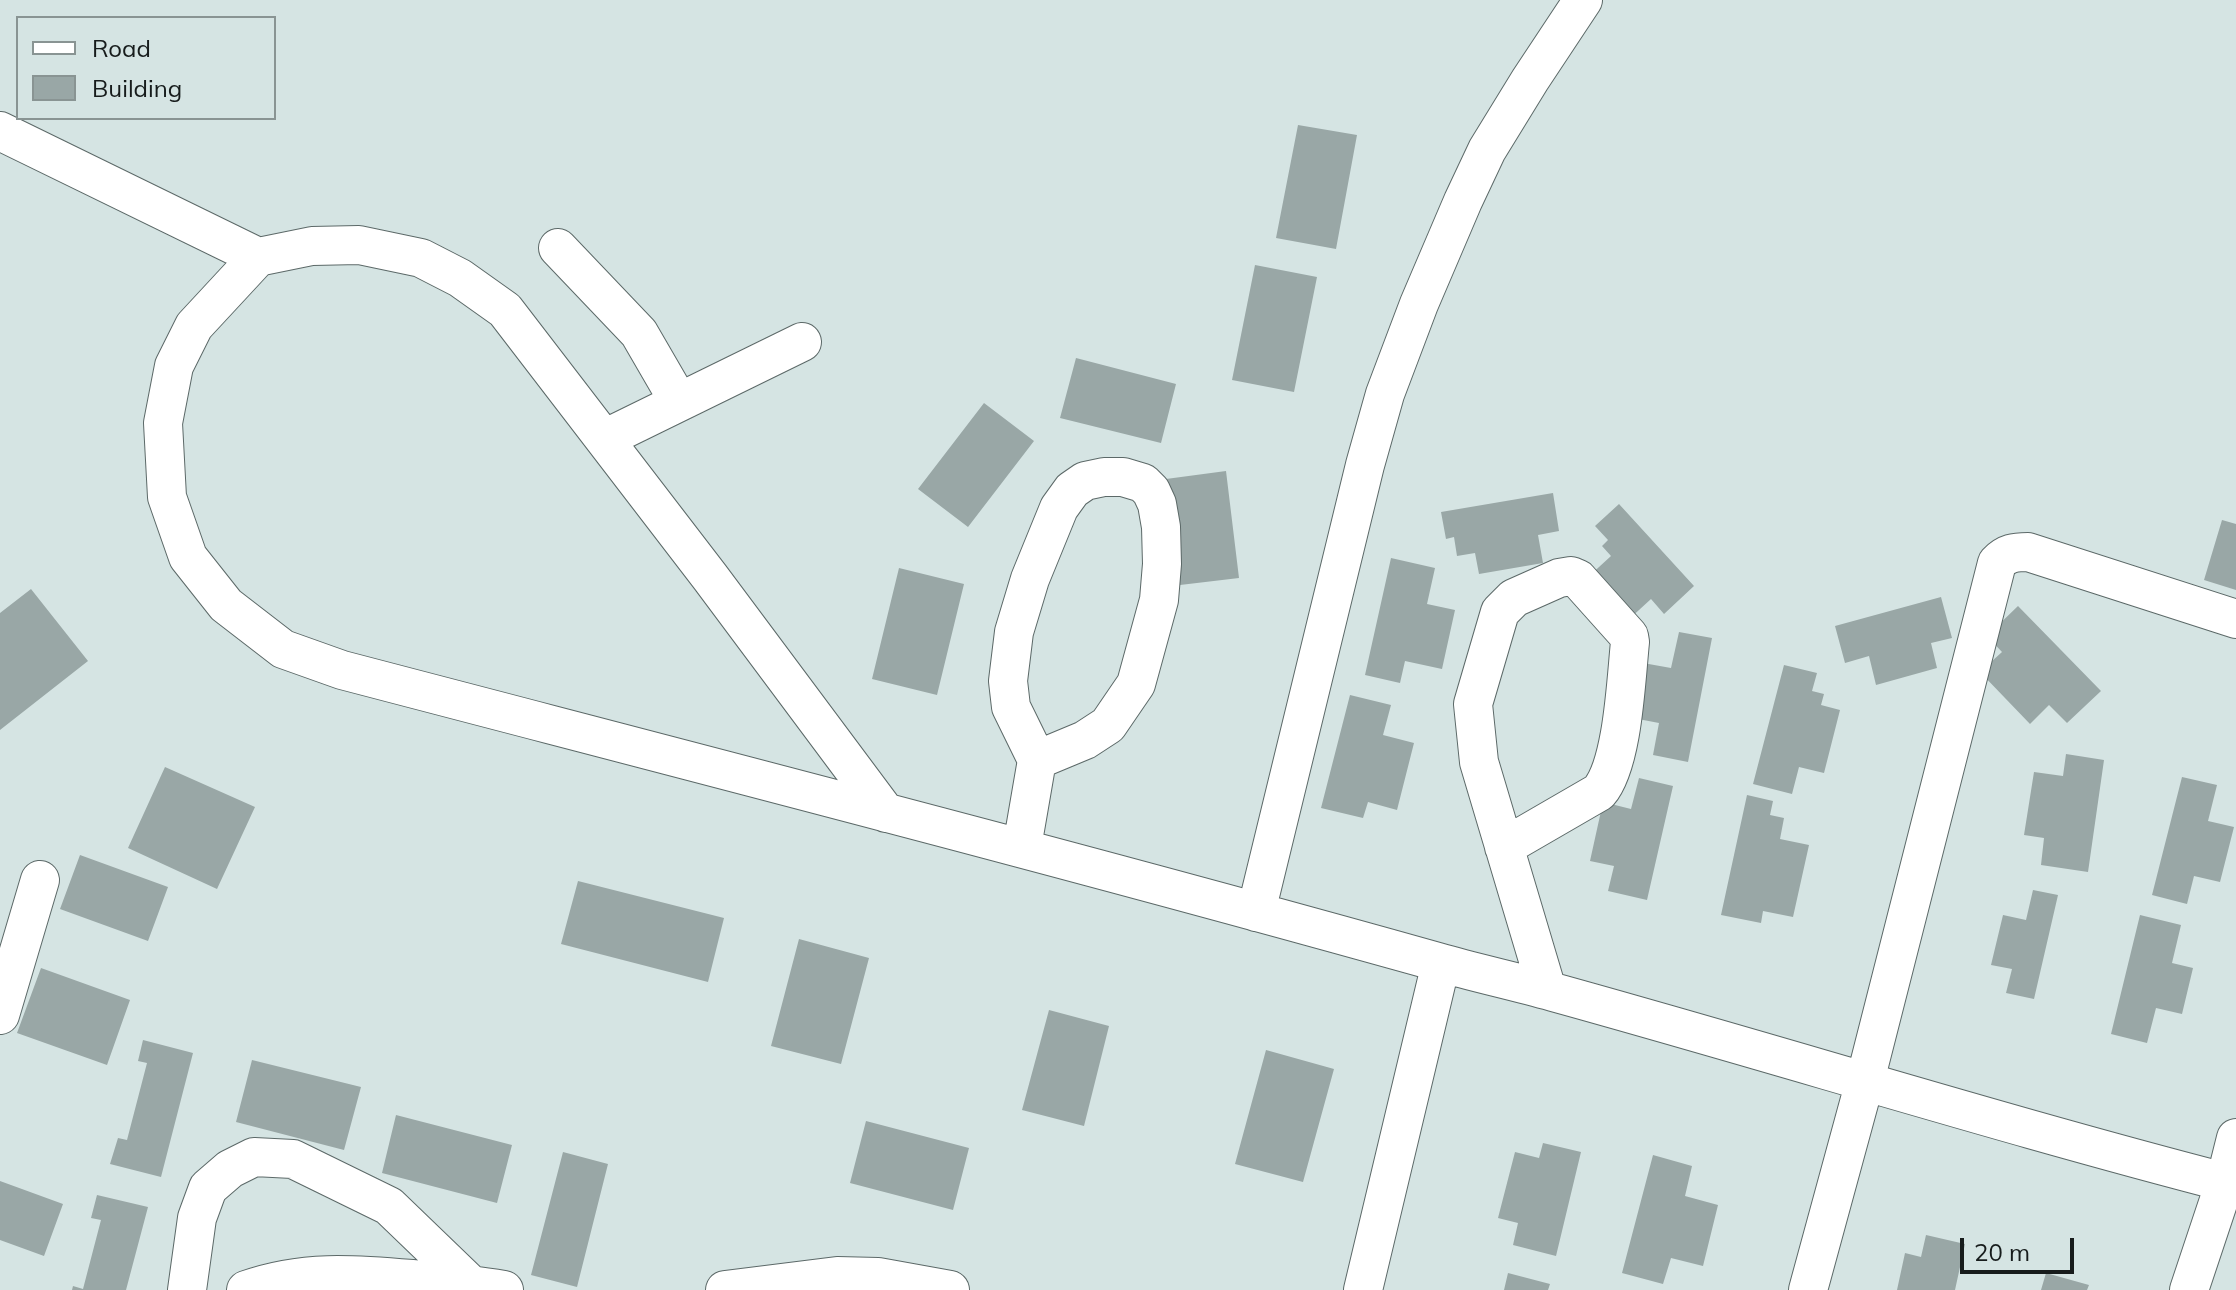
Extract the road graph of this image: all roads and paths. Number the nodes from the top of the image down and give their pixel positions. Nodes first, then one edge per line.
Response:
1 (1583, 0) edge
2 (0, 131) edge
3 (558, 248) dead end
4 (258, 257) junction
5 (802, 342) dead end
6 (679, 402) junction
7 (604, 439) junction
8 (2236, 619) edge
9 (1037, 760) junction
10 (886, 813) junction
11 (1022, 847) junction
12 (1504, 847) junction
13 (40, 880) dead end
14 (1256, 912) junction
15 (1441, 963) junction
16 (1547, 990) junction
17 (0, 1015) edge
18 (1865, 1081) junction
19 (2236, 1138) edge
20 (2230, 1183) edge
21 (488, 1287) edge
22 (187, 1290) edge
23 (246, 1290) edge
24 (725, 1290) edge
25 (950, 1290) edge
26 (1363, 1290) edge
27 (1808, 1290) edge
28 (2189, 1290) edge

1 - 14 street
2 - 4 street
3 - 6 street
4 - 7 street
4 - 10 street
5 - 6 street
6 - 7 street
7 - 10 street
8 - 18 street
9 - 9 street
9 - 11 street
10 - 11 street
11 - 14 street
12 - 12 street
12 - 16 street
13 - 17 street
14 - 15 street
15 - 16 street
15 - 26 street
16 - 18 street
18 - 20 street
18 - 27 street
19 - 20 street
20 - 28 street
21 - 22 street
21 - 23 street
24 - 25 street

